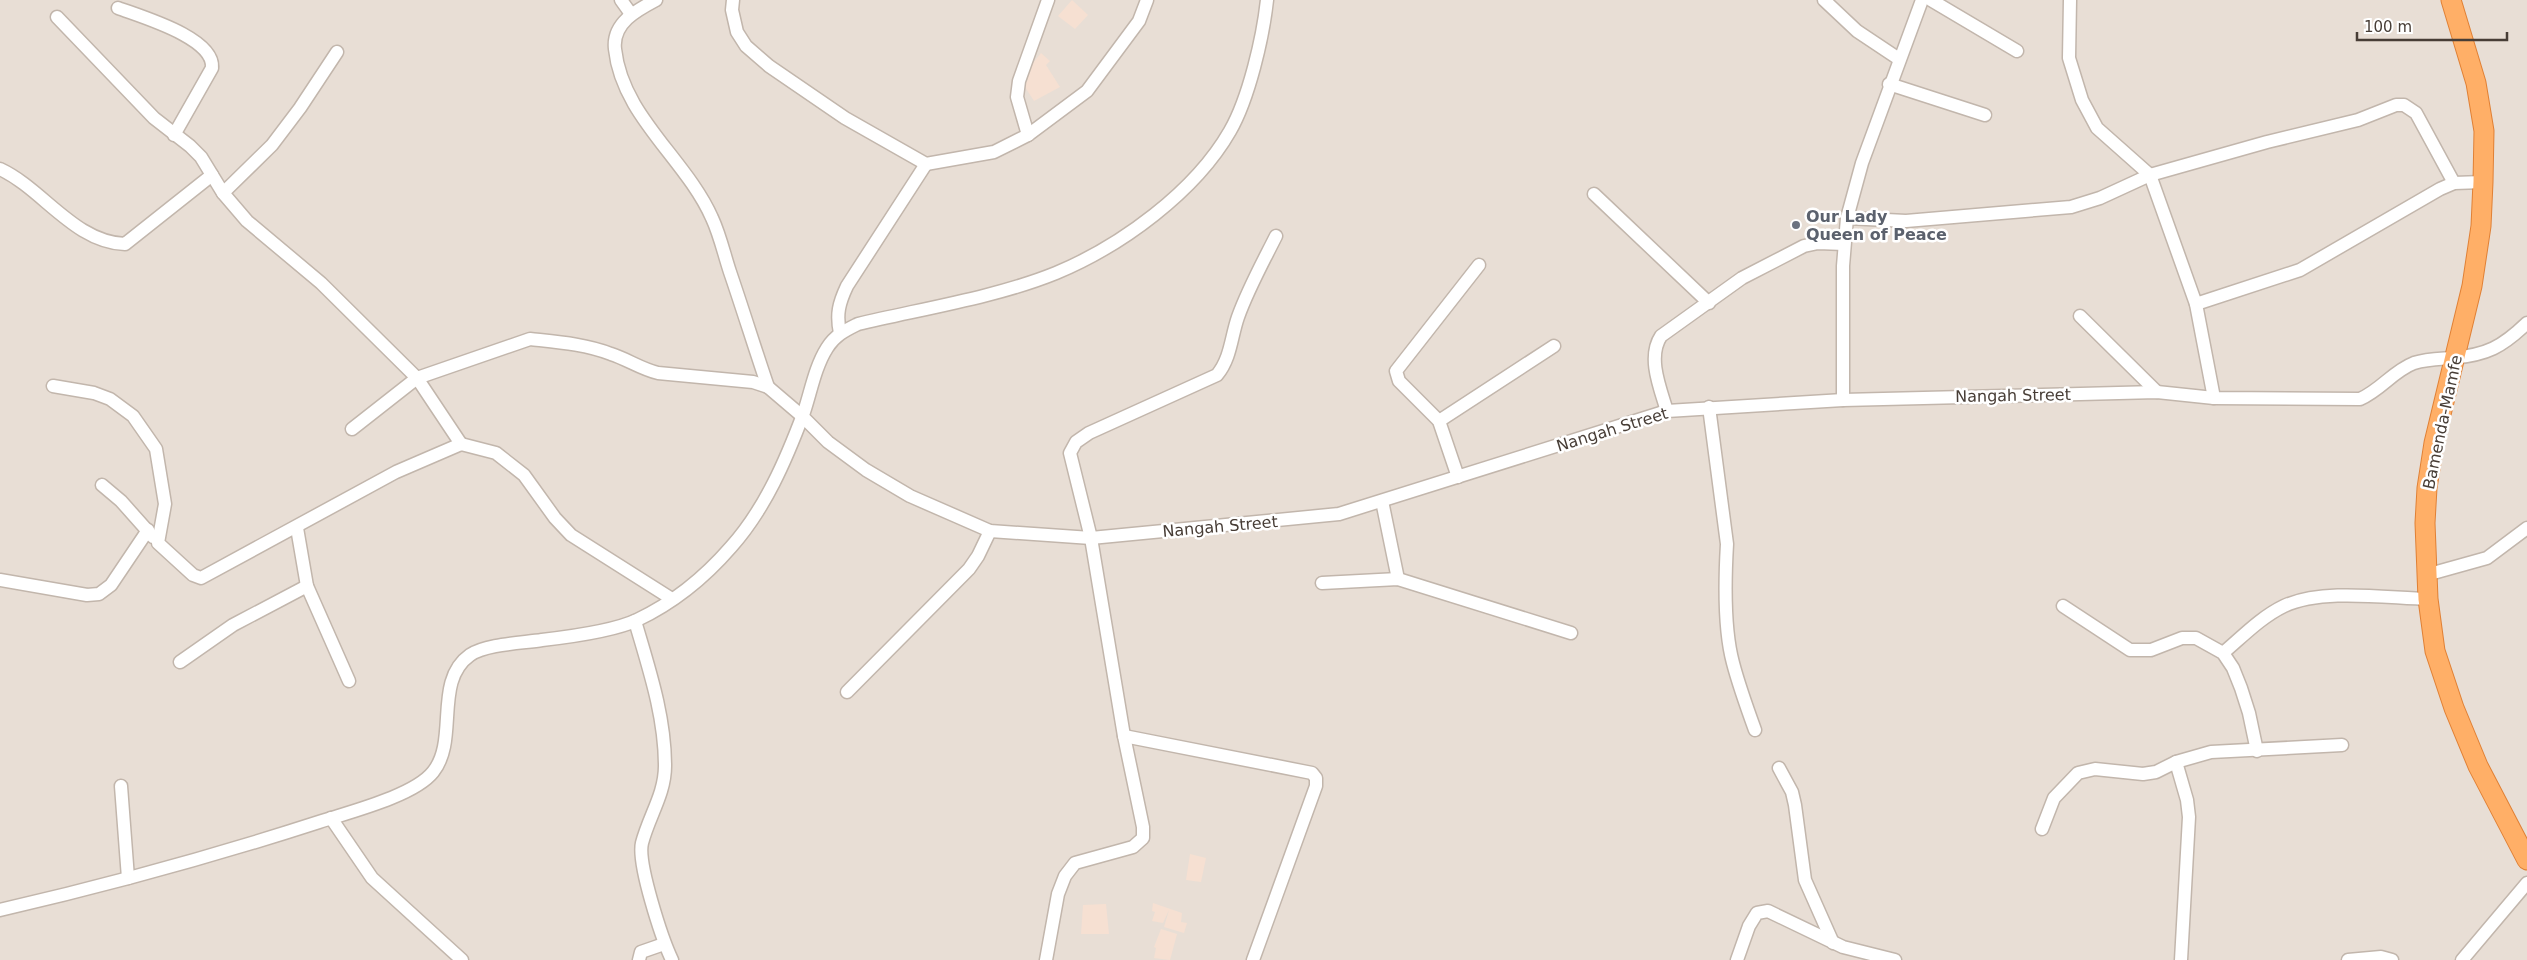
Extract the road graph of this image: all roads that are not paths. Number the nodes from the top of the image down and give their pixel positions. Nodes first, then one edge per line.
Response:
1 (621, 0) edge
2 (656, 0) edge
3 (733, 0) edge
4 (1048, 0) edge
5 (1147, 0) edge
6 (1267, 0) edge
7 (1824, 0) edge
8 (1922, 0) edge
9 (1931, 0) edge
10 (2070, 0) edge
11 (2450, 0) edge
12 (118, 8) dead end
13 (631, 14) junction
14 (57, 17) dead end
15 (2017, 51) dead end
16 (337, 52) dead end
17 (1899, 59) junction
18 (1889, 84) junction
19 (1985, 115) dead end
20 (174, 135) junction
21 (1028, 135) junction
22 (926, 164) junction
23 (0, 169) edge
24 (212, 175) junction
25 (2150, 175) junction
26 (2483, 182) junction
27 (2454, 183) junction
28 (223, 193) junction
29 (1594, 194) dead end
30 (1847, 218) junction
31 (1276, 236) dead end
32 (1844, 244) junction
33 (1479, 265) dead end
34 (1710, 302) junction
35 (2196, 304) junction
36 (2080, 316) dead end
37 (2527, 323) edge
38 (840, 333) junction
39 (1554, 346) dead end
40 (2455, 358) junction
41 (417, 378) junction
42 (53, 386) dead end
43 (768, 387) junction
44 (2157, 392) junction
45 (2214, 398) junction
46 (1843, 400) junction
47 (1709, 407) junction
48 (1667, 410) junction
49 (802, 416) junction
50 (1439, 421) junction
51 (352, 429) dead end
52 (461, 444) junction
53 (1458, 477) junction
54 (102, 485) dead end
55 (1382, 501) junction
56 (297, 528) junction
57 (2527, 528) edge
58 (148, 530) junction
59 (990, 531) junction
60 (1091, 538) junction
61 (158, 543) junction
62 (2426, 576) junction
63 (1398, 579) junction
64 (0, 580) edge
65 (1322, 583) dead end
66 (307, 586) junction
67 (672, 599) junction
68 (2428, 599) junction
69 (2063, 606) dead end
70 (635, 621) junction
71 (1570, 633) dead end
72 (2223, 653) junction
73 (180, 662) dead end
74 (350, 681) dead end
75 (847, 692) dead end
76 (1755, 730) dead end
77 (1124, 736) junction
78 (2342, 745) dead end
79 (2256, 751) junction
80 (2176, 762) junction
81 (1780, 768) dead end
82 (121, 786) dead end
83 (331, 818) junction
84 (2042, 829) dead end
85 (2527, 860) edge
86 (128, 878) junction
87 (2527, 883) edge
88 (0, 910) edge
89 (1833, 943) junction
90 (664, 944) junction
91 (462, 960) edge
92 (639, 960) edge
93 (672, 960) edge
94 (1046, 960) edge
95 (1253, 960) edge
96 (1738, 960) edge
97 (1895, 960) edge
98 (2181, 960) edge
99 (2348, 960) edge
100 (2392, 960) edge
101 (2462, 960) edge

1 - 13 street
2 - 13 street
3 - 22 street
4 - 21 street
5 - 21 street
6 - 38 street
7 - 17 street
8 - 17 street
9 - 15 street
10 - 25 street
11 - 26 highway, Bamenda-Mamfe
12 - 20 street
13 - 43 street
14 - 20 street
16 - 28 street
17 - 18 street
18 - 19 street
18 - 30 street
20 - 24 street
21 - 22 street
22 - 38 street
23 - 24 street
24 - 28 street
25 - 27 street
25 - 30 street
25 - 35 street
26 - 27 street
26 - 40 highway, Bamenda-Mamfe
27 - 35 street
28 - 41 street
29 - 34 street
30 - 32 street
31 - 60 street
32 - 34 street
32 - 46 street
33 - 50 street
34 - 48 street
35 - 45 street
36 - 44 street
37 - 40 street, Nangah Street
38 - 49 street
39 - 50 street
40 - 45 street, Nangah Street
40 - 62 highway, Bamenda-Mamfe
41 - 43 street
41 - 51 street
41 - 52 street
42 - 61 street
43 - 49 street, Nangah Street
44 - 45 street, Nangah Street
44 - 46 street, Nangah Street
46 - 47 street, Nangah Street
47 - 48 street, Nangah Street
47 - 76 street
48 - 53 street, Nangah Street
49 - 59 street, Nangah Street
49 - 67 street
50 - 53 street
52 - 56 street
52 - 67 street
53 - 55 street, Nangah Street
54 - 58 street
55 - 60 street, Nangah Street
55 - 63 street
56 - 61 street
56 - 66 street
57 - 62 street
58 - 61 street
58 - 64 street
59 - 60 street, Nangah Street
59 - 75 street
60 - 77 street
62 - 68 highway, Bamenda-Mamfe
63 - 65 street
63 - 71 street
66 - 73 street
66 - 74 street
67 - 70 street
68 - 72 street
68 - 85 highway, Bamenda-Mamfe
69 - 72 street
70 - 83 street
70 - 90 street
72 - 79 street
77 - 94 street
77 - 95 street
78 - 79 street
79 - 80 street
80 - 84 street
80 - 98 street
81 - 89 street
82 - 86 street
83 - 86 street
83 - 91 street
86 - 88 street
87 - 101 street
89 - 96 street
89 - 97 street
90 - 92 street
90 - 93 street
99 - 100 street

